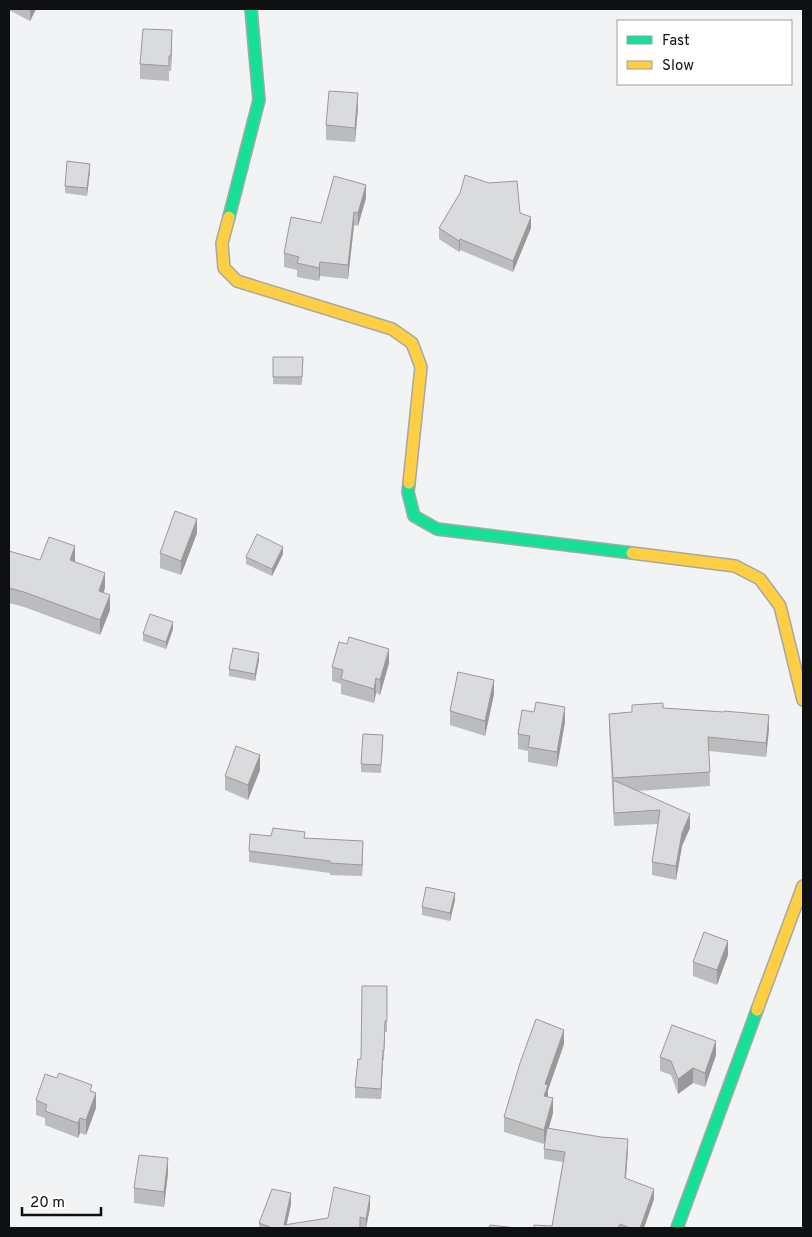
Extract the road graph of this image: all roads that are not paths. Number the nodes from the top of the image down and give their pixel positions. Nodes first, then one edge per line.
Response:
1 (251, 9) edge
2 (803, 700) edge
3 (803, 886) edge
4 (677, 1228) edge

1 - 2 street
3 - 4 street

